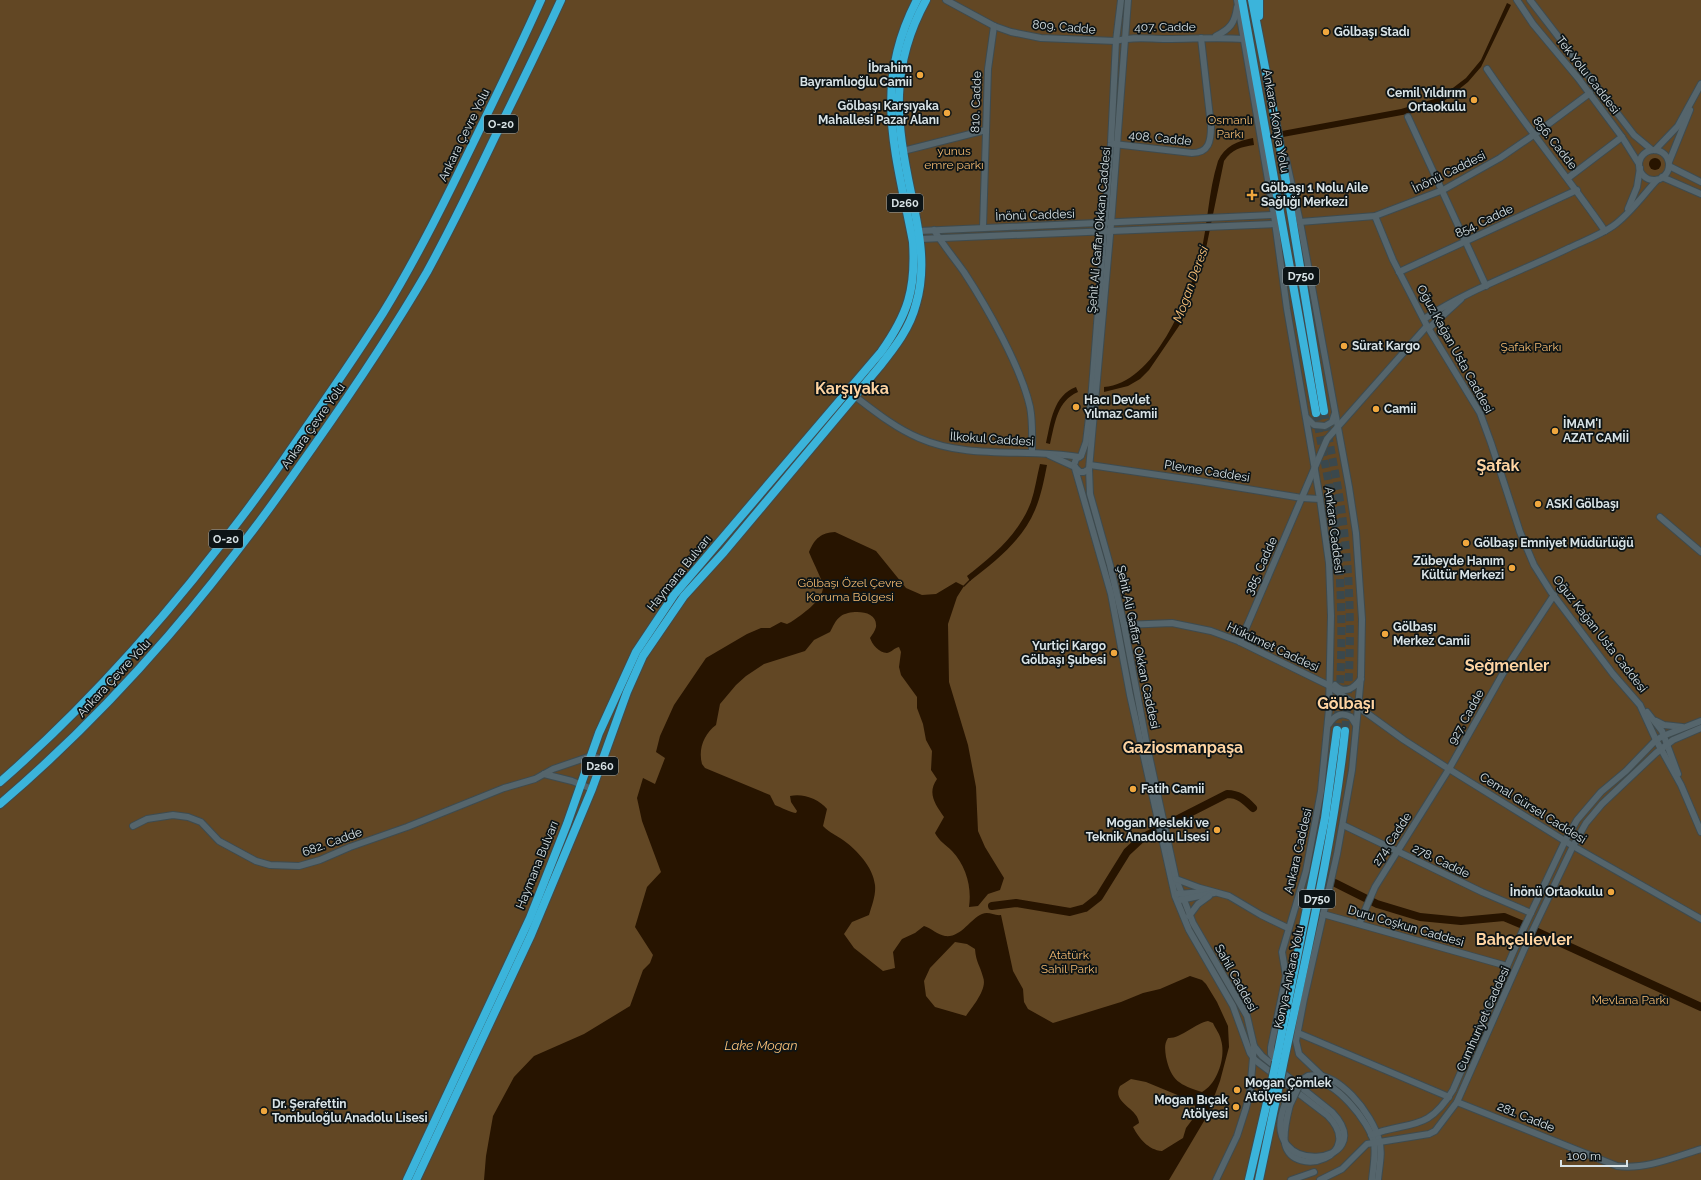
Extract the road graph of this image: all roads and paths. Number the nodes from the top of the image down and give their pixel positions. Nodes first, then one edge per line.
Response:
1 (541, 0) edge
2 (561, 0) edge
3 (917, 0) edge
4 (926, 0) edge
5 (946, 0) edge
6 (1121, 0) edge
7 (1128, 0) edge
8 (1239, 0) edge
9 (1252, 0) edge
10 (1259, 0) edge
11 (1518, 0) edge
12 (1530, 0) edge
13 (994, 26) junction
14 (1214, 37) junction
15 (1125, 38) junction
16 (1201, 38) junction
17 (1244, 39) junction
18 (1116, 42) junction
19 (1260, 43) junction
20 (1487, 69) dead end
21 (1701, 84) edge
22 (1590, 93) junction
23 (1691, 105) junction
24 (1408, 117) dead end
25 (986, 130) junction
26 (1535, 134) junction
27 (1622, 137) junction
28 (1279, 140) junction
29 (1114, 144) junction
30 (1653, 150) junction
31 (903, 151) junction
32 (1669, 164) junction
33 (1639, 166) junction
34 (1568, 178) junction
35 (1660, 178) junction
36 (1701, 182) edge
37 (1443, 190) junction
38 (1577, 190) junction
39 (1701, 194) edge
40 (1274, 215) junction
41 (1624, 215) junction
42 (1375, 216) junction
43 (1218, 219) junction
44 (1198, 220) junction
45 (1300, 222) junction
46 (1279, 223) junction
47 (1104, 224) junction
48 (1111, 224) junction
49 (983, 227) junction
50 (1198, 228) junction
51 (1217, 228) junction
52 (934, 230) junction
53 (1605, 230) junction
54 (1107, 232) junction
55 (919, 235) junction
56 (939, 238) junction
57 (1466, 242) junction
58 (1399, 272) junction
59 (1486, 286) junction
60 (1462, 298) junction
61 (1424, 319) junction
62 (1428, 327) junction
63 (848, 390) junction
64 (855, 396) junction
65 (1335, 411) junction
66 (1349, 412) junction
67 (1305, 414) junction
68 (1338, 425) junction
69 (1325, 443) junction
70 (1342, 444) junction
71 (1032, 453) junction
72 (1048, 454) junction
73 (1080, 457) junction
74 (1089, 465) junction
75 (1075, 467) junction
76 (1315, 468) junction
77 (1302, 498) junction
78 (1320, 499) junction
79 (1660, 516) dead end
80 (1701, 552) edge
81 (1554, 595) junction
82 (1124, 625) junction
83 (1240, 642) junction
84 (1331, 669) junction
85 (1361, 679) junction
86 (1330, 687) junction
87 (1640, 704) junction
88 (1358, 708) junction
89 (1655, 721) junction
90 (1701, 721) edge
91 (1328, 726) junction
92 (1685, 727) junction
93 (1701, 728) edge
94 (1356, 729) junction
95 (1663, 736) junction
96 (1656, 740) junction
97 (1667, 744) junction
98 (1661, 749) junction
99 (591, 756) junction
100 (602, 760) junction
101 (1450, 769) junction
102 (544, 774) junction
103 (0, 782) edge
104 (580, 784) junction
105 (1681, 785) junction
106 (592, 789) junction
107 (0, 804) edge
108 (1343, 825) junction
109 (133, 826) dead end
110 (1701, 832) edge
111 (1565, 841) junction
112 (1573, 846) junction
113 (1397, 852) junction
114 (1176, 879) junction
115 (1216, 892) junction
116 (1177, 893) junction
117 (1182, 900) junction
118 (1319, 912) junction
119 (1531, 913) junction
120 (1189, 916) junction
121 (1701, 919) edge
122 (1359, 924) junction
123 (1288, 928) junction
124 (1507, 966) junction
125 (1298, 1033) junction
126 (1254, 1046) junction
127 (1254, 1058) junction
128 (1279, 1063) junction
129 (1322, 1076) junction
130 (1310, 1078) junction
131 (1276, 1083) junction
132 (1449, 1096) junction
133 (1457, 1102) junction
134 (1287, 1104) junction
135 (1428, 1119) junction
136 (1420, 1123) junction
137 (1435, 1131) junction
138 (1374, 1134) junction
139 (1423, 1135) junction
140 (1377, 1142) junction
141 (1701, 1149) edge
142 (1336, 1160) dead end
143 (1287, 1161) dead end
144 (1301, 1170) dead end
145 (407, 1180) edge
146 (416, 1180) edge
147 (1216, 1180) edge
148 (1249, 1180) edge
149 (1258, 1180) edge
150 (1291, 1180) edge
151 (1320, 1180) edge
152 (1372, 1180) edge
153 (1378, 1180) edge

1 - 103 highway, Ankara Çevre Yolu / O-20
2 - 107 highway, Ankara Çevre Yolu / O-20
3 - 63 highway, Haymana Bulvarı / D260
4 - 31 highway, Haymana Bulvarı / D260
5 - 13 street, 809. Cadde
6 - 18 street, Şehit Ali Gaffar Okkan Caddesi
7 - 15 street, Şehit Ali Gaffar Okkan Caddesi
8 - 14 street
8 - 17 street
8 - 46 highway, Ankara-Konya Yolu / D750
9 - 19 highway, D750
10 - 19 highway, D750
11 - 22 street, Tek Yolu Caddesi
12 - 30 street, Tek Yolu Caddesi
13 - 18 street, 809. Cadde
13 - 25 street, 810. Cadde
14 - 16 street, 407. Cadde
14 - 17 street, 407. Cadde
15 - 16 street, 407. Cadde
15 - 18 street, 407. Cadde
15 - 29 street, Şehit Ali Gaffar Okkan Caddesi
16 - 29 street, 408. Cadde
17 - 40 street
18 - 29 street, Şehit Ali Gaffar Okkan Caddesi
19 - 28 highway, D750
20 - 26 street, 856. Cadde
21 - 23 street
22 - 26 street, İnönü Caddesi
22 - 27 street, Tek Yolu Caddesi
23 - 30 street
23 - 32 street
24 - 37 street
25 - 31 street
25 - 49 street, 810. Cadde
26 - 34 street, 856. Cadde
26 - 37 street, İnönü Caddesi
27 - 33 street, Tek Yolu Caddesi
27 - 34 street
28 - 45 street, Ankara Caddesi
28 - 46 highway, Ankara-Konya Yolu / D750
29 - 47 street, Şehit Ali Gaffar Okkan Caddesi
29 - 48 street, Şehit Ali Gaffar Okkan Caddesi
30 - 32 street
30 - 33 street
31 - 55 highway, Haymana Bulvarı / D260
32 - 35 street
32 - 36 street
33 - 35 street
33 - 41 street
34 - 38 street, 856. Cadde
35 - 39 street
35 - 41 street
37 - 42 street, İnönü Caddesi
37 - 57 street
38 - 53 street, 856. Cadde
38 - 57 street, 854. Cadde
40 - 43 street, İnönü Caddesi
40 - 46 street
41 - 53 street
42 - 45 street, İnönü Caddesi
42 - 58 street, Oğuz Kağan Usta Caddesi
43 - 44 street, İnönü Caddesi
43 - 51 street
44 - 48 street, İnönü Caddesi
44 - 50 street
45 - 65 street, Ankara Caddesi
46 - 51 street
46 - 67 street, Ankara Caddesi
47 - 48 street, İnönü Caddesi
47 - 49 street, İnönü Caddesi
47 - 54 street, Şehit Ali Gaffar Okkan Caddesi
48 - 54 street, Şehit Ali Gaffar Okkan Caddesi
49 - 52 street, İnönü Caddesi
50 - 51 street
50 - 54 street
52 - 55 street, İnönü Caddesi
52 - 56 street
53 - 59 street
54 - 56 street
54 - 73 street, Şehit Ali Gaffar Okkan Caddesi
54 - 74 street, Şehit Ali Gaffar Okkan Caddesi
55 - 56 street
55 - 64 highway, Haymana Bulvarı / D260
56 - 71 street
57 - 58 street, 854. Cadde
57 - 59 street
58 - 61 street, Oğuz Kağan Usta Caddesi
59 - 60 street
60 - 61 street
60 - 62 street, 385. Cadde
61 - 62 street, Oğuz Kağan Usta Caddesi
62 - 66 street, 385. Cadde
62 - 81 street, Oğuz Kağan Usta Caddesi
63 - 64 street, İlkokul Caddesi
63 - 99 highway, Haymana Bulvarı / D260
64 - 71 street, İlkokul Caddesi
64 - 100 highway, Haymana Bulvarı / D260
65 - 66 street
65 - 67 street
65 - 68 street, Ankara Caddesi
66 - 68 street, 385. Cadde
67 - 76 street, Ankara Caddesi
68 - 69 street, 385. Cadde
68 - 70 street, Ankara Caddesi
69 - 70 street
69 - 76 street, 385. Cadde
70 - 85 street, Ankara Caddesi
71 - 72 street, İlkokul Caddesi
72 - 73 street, İlkokul Caddesi
72 - 75 street
73 - 74 street
73 - 75 street, Şehit Ali Gaffar Okkan Caddesi
74 - 75 street
74 - 77 street, Plevne Caddesi
74 - 82 street, Şehit Ali Gaffar Okkan Caddesi
75 - 116 street, Şehit Ali Gaffar Okkan Caddesi
76 - 77 street, 385. Cadde
76 - 78 street, Ankara Caddesi
77 - 78 street, Plevne Caddesi
77 - 83 street, 385. Cadde
78 - 84 street, Ankara Caddesi
79 - 80 street
81 - 87 street, Oğuz Kağan Usta Caddesi
81 - 101 street, 927. Cadde
82 - 83 street, Hükümet Caddesi
82 - 114 street, Şehit Ali Gaffar Okkan Caddesi
83 - 86 street, Hükümet Caddesi
84 - 85 street
84 - 86 street, Ankara Caddesi
85 - 88 street, Ankara Caddesi
86 - 88 street, Hükümet Caddesi
86 - 91 street, Ankara Caddesi
87 - 89 street
87 - 96 street, Oğuz Kağan Usta Caddesi
88 - 94 street, Ankara Caddesi
88 - 101 street, Cemal Gürsel Caddesi
89 - 92 street
89 - 95 street
90 - 92 street, Cumhuriyet Caddesi
91 - 94 street
91 - 123 street, Ankara Caddesi
92 - 95 street, Cumhuriyet Caddesi
93 - 97 street, Cumhuriyet Caddesi
94 - 108 street, Ankara Caddesi
95 - 96 street, Cumhuriyet Caddesi
95 - 97 street
96 - 98 street, Oğuz Kağan Usta Caddesi
96 - 111 street, Cumhuriyet Caddesi
97 - 98 street, Cumhuriyet Caddesi
97 - 105 street
98 - 105 street, Oğuz Kağan Usta Caddesi
98 - 112 street, Cumhuriyet Caddesi
99 - 100 street
99 - 102 street, 682. Cadde
99 - 104 highway, Haymana Bulvarı / D260
100 - 106 highway, Haymana Bulvarı / D260
101 - 111 street, Cemal Gürsel Caddesi
101 - 113 street, 274. Cadde
102 - 104 street
102 - 109 street, 682. Cadde
104 - 106 street
104 - 145 highway, Haymana Bulvarı / D260
105 - 110 street
106 - 146 highway, Haymana Bulvarı / D260
108 - 113 street, 278. Cadde
108 - 118 street, Ankara Caddesi
111 - 112 street, Cemal Gürsel Caddesi
111 - 119 street, Cumhuriyet Caddesi
112 - 121 street, Cemal Gürsel Caddesi
112 - 133 street, Cumhuriyet Caddesi
113 - 119 street, 278. Cadde
113 - 122 street, 274. Cadde
114 - 115 street
114 - 116 street, Şehit Ali Gaffar Okkan Caddesi
115 - 116 street
115 - 117 street
115 - 120 street
115 - 123 street
116 - 117 street, Şehit Ali Gaffar Okkan Caddesi
116 - 127 street, Şehit Ali Gaffar Okkan Caddesi
117 - 120 street, Şehit Ali Gaffar Okkan Caddesi
118 - 122 street, Duru Coşkun Caddesi
118 - 125 street
118 - 128 highway, Konya-Ankara Yolu / D750
118 - 128 highway, Konya-Ankara Yolu / D750
119 - 124 street, Cumhuriyet Caddesi
120 - 126 street, Sahil Caddesi
122 - 124 street, Duru Coşkun Caddesi
123 - 128 street, Ankara Caddesi
124 - 132 street, Cumhuriyet Caddesi
125 - 129 street
125 - 132 street
126 - 127 street, Sahil Caddesi
126 - 142 street
127 - 134 street
127 - 147 street, Sahil Caddesi
128 - 131 highway, D750, bridge
129 - 130 street
129 - 138 street
130 - 134 street, bridge
130 - 138 street
131 - 148 highway, D750
131 - 149 highway, D750
132 - 135 street, Cumhuriyet Caddesi
133 - 137 street, Cumhuriyet Caddesi
133 - 141 street, 281. Cadde
134 - 143 street
135 - 136 street, Cumhuriyet Caddesi
135 - 137 street
136 - 138 street, Cumhuriyet Caddesi
136 - 139 street
137 - 139 street
138 - 140 street
139 - 140 street
140 - 151 street
140 - 152 street
140 - 153 street
144 - 150 street

